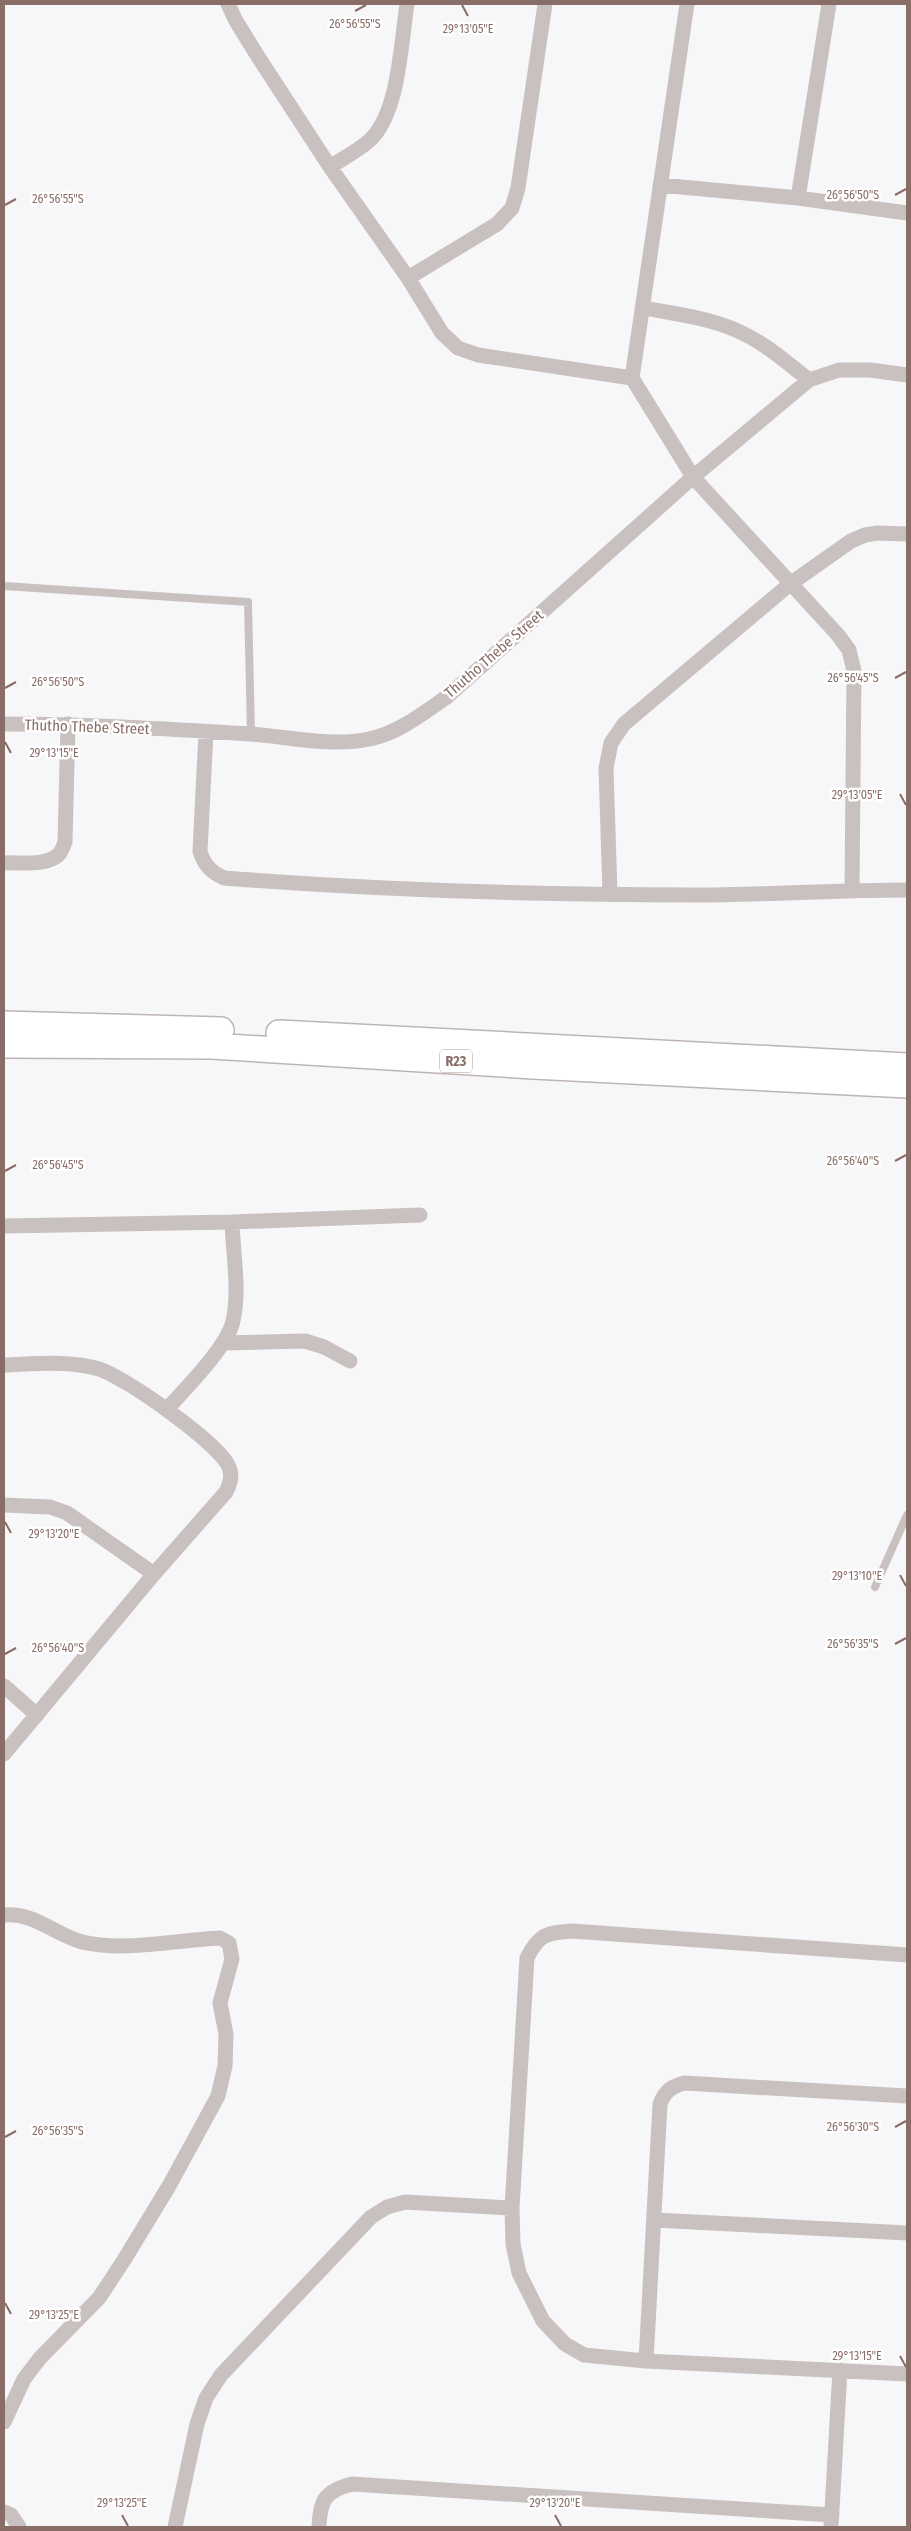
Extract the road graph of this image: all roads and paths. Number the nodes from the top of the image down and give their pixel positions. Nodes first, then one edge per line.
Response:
1 (228, 4) edge
2 (407, 4) edge
3 (545, 4) edge
4 (687, 4) edge
5 (829, 4) edge
6 (330, 167) junction
7 (660, 184) junction
8 (798, 198) junction
9 (907, 213) edge
10 (408, 278) junction
11 (644, 308) junction
12 (907, 375) edge
13 (632, 378) junction
14 (809, 380) junction
15 (693, 477) junction
16 (907, 534) edge
17 (790, 584) junction
18 (4, 586) edge
19 (4, 724) edge
20 (68, 724) junction
21 (206, 732) junction
22 (251, 734) junction
23 (4, 863) edge
24 (852, 890) junction
25 (907, 890) edge
26 (610, 894) junction
27 (4, 1024) edge
28 (4, 1045) edge
29 (907, 1066) edge
30 (907, 1085) edge
31 (420, 1215) dead end
32 (232, 1222) junction
33 (4, 1226) edge
34 (223, 1343) junction
35 (350, 1361) dead end
36 (4, 1364) edge
37 (167, 1409) junction
38 (4, 1505) edge
39 (907, 1515) edge
40 (154, 1574) junction
41 (875, 1587) dead end
42 (4, 1686) edge
43 (37, 1714) junction
44 (4, 1754) edge
45 (4, 1915) edge
46 (907, 1955) edge
47 (907, 2096) edge
48 (512, 2208) junction
49 (655, 2220) junction
50 (907, 2233) edge
51 (646, 2361) junction
52 (840, 2370) junction
53 (907, 2374) edge
54 (4, 2422) edge
55 (4, 2512) edge
56 (831, 2521) edge
57 (20, 2527) edge
58 (175, 2527) edge
59 (319, 2527) edge

1 - 6 street
2 - 6 street
3 - 10 street
4 - 7 street
5 - 8 street
6 - 10 street
7 - 8 street
7 - 11 street
8 - 9 street
10 - 13 street
11 - 13 street
11 - 14 street
12 - 14 street, Thutho Thebe Street
13 - 15 street
14 - 15 street, Thutho Thebe Street
15 - 17 street
15 - 22 street, Thutho Thebe Street
16 - 17 street
17 - 24 street
17 - 26 street
18 - 22 lane
19 - 20 street, Thutho Thebe Street
20 - 21 street, Thutho Thebe Street
20 - 23 street
21 - 22 street, Thutho Thebe Street
21 - 26 street
24 - 25 street
24 - 26 street
27 - 29 main road, R23
28 - 30 main road, R23
31 - 32 street
32 - 33 street
32 - 34 street
34 - 35 street
34 - 37 street
36 - 37 street
37 - 40 street
38 - 40 street
39 - 41 lane
40 - 43 street
42 - 43 street
43 - 44 street
45 - 54 street
46 - 48 street
47 - 49 street
48 - 51 street
48 - 58 street
49 - 50 street
49 - 51 street
51 - 52 street
52 - 53 street
52 - 56 street
55 - 57 street
56 - 59 street

